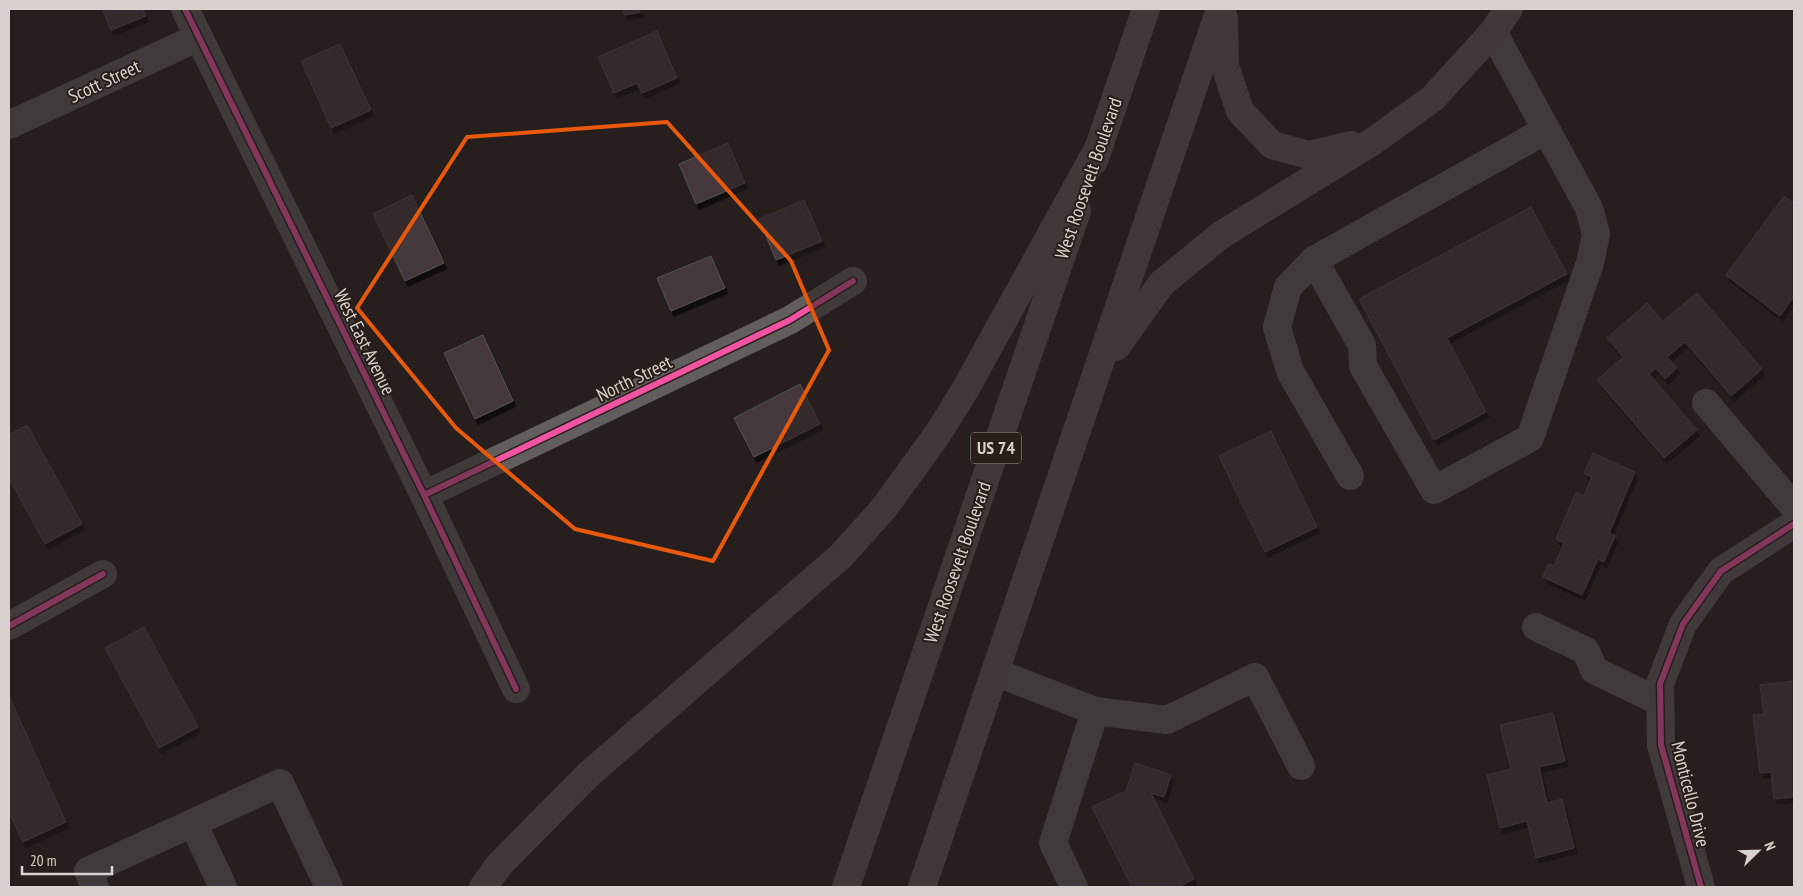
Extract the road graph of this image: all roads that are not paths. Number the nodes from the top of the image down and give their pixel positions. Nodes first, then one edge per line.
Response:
1 (185, 9) edge
2 (1146, 9) edge
3 (1220, 9) edge
4 (1224, 9) edge
5 (1509, 9) edge
6 (1493, 32) junction
7 (199, 37) junction
8 (9, 125) edge
9 (1546, 130) junction
10 (1375, 140) junction
11 (1100, 145) junction
12 (1314, 260) junction
13 (853, 281) dead end
14 (1100, 369) junction
15 (1706, 403) dead end
16 (1350, 476) dead end
17 (424, 495) junction
18 (1794, 507) edge
19 (1794, 524) edge
20 (103, 574) dead end
21 (9, 626) edge
22 (1536, 627) dead end
23 (995, 672) junction
24 (516, 689) dead end
25 (1660, 702) junction
26 (1095, 711) junction
27 (1301, 766) dead end
28 (193, 823) junction
29 (85, 882) edge
30 (223, 887) edge
31 (329, 887) edge
32 (483, 887) edge
33 (846, 887) edge
34 (922, 887) edge
35 (1074, 887) edge
36 (1701, 887) edge

1 - 7 street, West East Avenue
2 - 11 highway, West Roosevelt Boulevard / US 74
3 - 14 highway
4 - 10 highway
5 - 6 highway
6 - 9 street
6 - 10 highway
7 - 8 street, Scott Street
7 - 17 street, West East Avenue
9 - 12 street
9 - 12 street
10 - 14 highway
11 - 32 highway
11 - 33 highway, West Roosevelt Boulevard / US 74
12 - 16 street
13 - 17 street, North Street
14 - 23 highway
15 - 18 street
17 - 24 street, West East Avenue
19 - 25 street, Monticello Drive
20 - 21 street
22 - 25 street
23 - 26 street
23 - 34 highway
25 - 36 street, Monticello Drive
26 - 27 street
26 - 35 street
28 - 29 street
28 - 30 street
28 - 31 street

